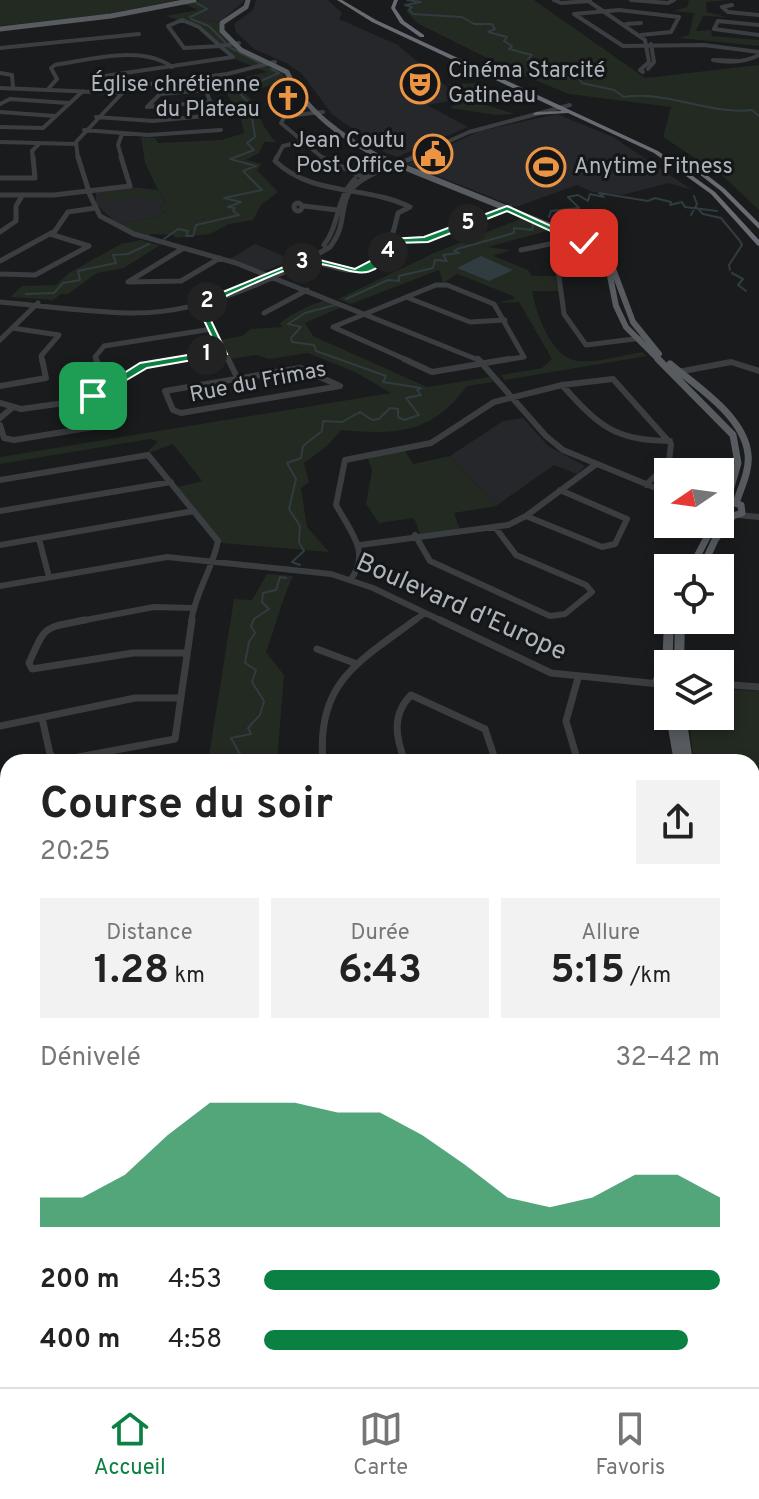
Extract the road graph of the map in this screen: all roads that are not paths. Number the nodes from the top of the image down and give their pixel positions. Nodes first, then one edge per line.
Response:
1 (184, 0) edge
2 (194, 0) edge
3 (251, 0) edge
4 (337, 0) edge
5 (350, 0) edge
6 (396, 0) edge
7 (554, 0) edge
8 (591, 0) edge
9 (631, 0) edge
10 (674, 0) edge
11 (732, 5) dead end
12 (605, 10) junction
13 (759, 15) edge
14 (641, 23) dead end
15 (626, 24) junction
16 (759, 25) edge
17 (0, 28) edge
18 (139, 34) dead end
19 (643, 35) junction
20 (759, 35) edge
21 (236, 44) junction
22 (221, 45) junction
23 (649, 46) junction
24 (0, 48) edge
25 (458, 53) junction
26 (759, 53) edge
27 (474, 61) junction
28 (740, 61) junction
29 (273, 63) junction
30 (465, 63) junction
31 (172, 67) junction
32 (0, 73) edge
33 (213, 76) junction
34 (98, 77) dead end
35 (13, 87) junction
36 (0, 88) edge
37 (49, 88) junction
38 (207, 90) junction
39 (83, 91) junction
40 (120, 93) junction
41 (531, 93) junction
42 (211, 102) junction
43 (69, 103) junction
44 (0, 104) edge
45 (564, 105) junction
46 (0, 112) edge
47 (320, 112) junction
48 (534, 113) junction
49 (55, 116) junction
50 (96, 117) junction
51 (587, 118) junction
52 (0, 127) edge
53 (84, 130) junction
54 (221, 130) dead end
55 (122, 134) junction
56 (0, 142) edge
57 (301, 142) junction
58 (75, 144) junction
59 (38, 145) junction
60 (395, 163) junction
61 (363, 177) junction
62 (0, 178) edge
63 (346, 190) junction
64 (88, 191) junction
65 (0, 195) edge
66 (22, 196) junction
67 (304, 206) dead end
68 (96, 208) junction
69 (508, 208) junction
70 (336, 210) junction
71 (343, 211) junction
72 (759, 227) edge
73 (0, 232) edge
74 (50, 234) junction
75 (334, 238) junction
76 (580, 238) junction
77 (392, 240) junction
78 (759, 244) edge
79 (182, 249) junction
80 (521, 250) dead end
81 (220, 258) junction
82 (305, 259) junction
83 (0, 261) edge
84 (607, 263) junction
85 (0, 274) edge
86 (268, 276) junction
87 (307, 290) junction
88 (406, 297) junction
89 (0, 300) edge
90 (198, 303) junction
91 (38, 304) junction
92 (367, 312) junction
93 (264, 313) dead end
94 (505, 320) junction
95 (12, 328) junction
96 (212, 329) junction
97 (640, 338) junction
98 (0, 340) edge
99 (224, 352) junction
100 (485, 364) junction
101 (759, 371) edge
102 (676, 373) junction
103 (122, 376) junction
104 (237, 377) junction
105 (562, 385) junction
106 (0, 386) edge
107 (93, 396) junction
108 (514, 398) junction
109 (0, 403) edge
110 (12, 408) junction
111 (0, 418) edge
112 (0, 425) edge
113 (670, 441) junction
114 (595, 465) junction
115 (734, 477) edge
116 (0, 480) edge
117 (171, 482) junction
118 (646, 485) junction
119 (654, 488) edge
120 (560, 490) junction
121 (734, 509) edge
122 (0, 511) edge
123 (194, 511) junction
124 (734, 511) edge
125 (738, 511) junction
126 (759, 515) edge
127 (526, 516) junction
128 (495, 527) junction
129 (415, 535) junction
130 (39, 539) junction
131 (0, 545) edge
132 (360, 545) junction
133 (708, 554) edge
134 (212, 561) junction
135 (49, 577) junction
136 (351, 579) junction
137 (0, 586) edge
138 (193, 608) junction
139 (425, 613) junction
140 (317, 649) dead end
141 (185, 653) junction
142 (357, 664) junction
143 (578, 678) junction
144 (654, 680) edge
145 (734, 685) edge
146 (759, 687) edge
147 (180, 698) junction
148 (42, 718) junction
149 (0, 726) edge
150 (673, 730) edge
151 (683, 730) edge
152 (50, 754) edge
153 (102, 754) edge
154 (323, 754) edge
155 (402, 754) edge
156 (493, 754) edge
157 (576, 754) edge
158 (678, 754) edge
159 (687, 754) edge

1 - 17 main road
2 - 17 main road
3 - 21 main road
4 - 30 highway
5 - 25 highway
6 - 25 highway
7 - 8 street
8 - 12 street
9 - 10 street
11 - 13 street
12 - 15 street
12 - 19 street
12 - 23 street
14 - 15 street
15 - 19 street
16 - 20 street
18 - 24 street
19 - 23 street
21 - 22 street
21 - 29 main road
22 - 22 street
22 - 31 street
23 - 23 street
23 - 26 street
25 - 27 highway
26 - 28 street
27 - 30 highway
27 - 45 highway
28 - 28 street
29 - 33 street
29 - 47 main road
30 - 41 highway
31 - 34 street
31 - 37 street
32 - 35 street
33 - 38 street
33 - 40 street
35 - 36 street
35 - 37 street
37 - 39 street
38 - 42 street
38 - 42 street
39 - 40 street
39 - 43 street
40 - 50 street
41 - 45 highway
41 - 48 highway
42 - 50 street
43 - 44 street
43 - 49 street
45 - 48 street
45 - 51 highway
45 - 72 highway
46 - 49 street
47 - 57 street
47 - 60 main road
48 - 51 highway
48 - 60 street
49 - 52 street
50 - 53 street
51 - 78 highway
53 - 55 street
53 - 58 street
54 - 55 street
55 - 64 street
56 - 59 street
57 - 61 street
57 - 63 street
58 - 59 street
58 - 64 street
59 - 62 street
60 - 61 street
60 - 69 main road
61 - 63 street
63 - 70 street
63 - 71 street
63 - 77 street
64 - 66 street
64 - 68 street
65 - 66 street
66 - 73 street
67 - 70 street
68 - 74 street
68 - 79 street
69 - 76 main road
69 - 77 street
70 - 71 street
70 - 75 street
71 - 75 street
74 - 83 street
74 - 85 street
75 - 82 street
76 - 80 street
76 - 84 main road
77 - 82 street
79 - 81 street
79 - 81 street
81 - 86 street
82 - 86 street
84 - 97 main road
84 - 97 street
86 - 87 street
86 - 90 street
87 - 92 street
87 - 93 street
88 - 92 street
88 - 94 street
88 - 94 street
89 - 91 street
90 - 91 street
90 - 96 street
91 - 95 street
92 - 100 street
92 - 100 street
94 - 100 street
95 - 98 street
95 - 106 street
96 - 99 street
96 - 103 street
97 - 102 main road
99 - 103 street
99 - 104 street
100 - 108 street
101 - 102 street
102 - 115 main road
102 - 125 main road
103 - 107 street
104 - 104 street, Rue du Frimas
105 - 108 street
105 - 113 street
105 - 113 street
107 - 110 street
107 - 112 street
108 - 114 street
108 - 132 street
109 - 110 street
110 - 111 street
113 - 118 street
114 - 118 street
114 - 120 street
116 - 117 street
117 - 122 street
117 - 123 street
118 - 119 street
120 - 127 street
120 - 127 street
121 - 125 main road
123 - 130 street
123 - 134 street
124 - 125 main road
125 - 126 street
125 - 133 main road
127 - 128 street
128 - 129 street
128 - 129 street
129 - 132 street
130 - 131 street
130 - 135 street
132 - 136 street
134 - 135 street, Boulevard d'Europe
134 - 136 street, Boulevard d'Europe
134 - 138 street
135 - 137 street, Boulevard d'Europe
136 - 139 street, Boulevard d'Europe
138 - 141 street
138 - 141 street
139 - 142 street
139 - 143 street, Boulevard d'Europe
140 - 142 street
141 - 147 street
142 - 154 street
143 - 144 street, Boulevard d'Europe
143 - 157 street
145 - 146 street
147 - 148 street
147 - 153 street
148 - 149 street
148 - 152 street
150 - 158 main road
151 - 159 main road
155 - 156 street

